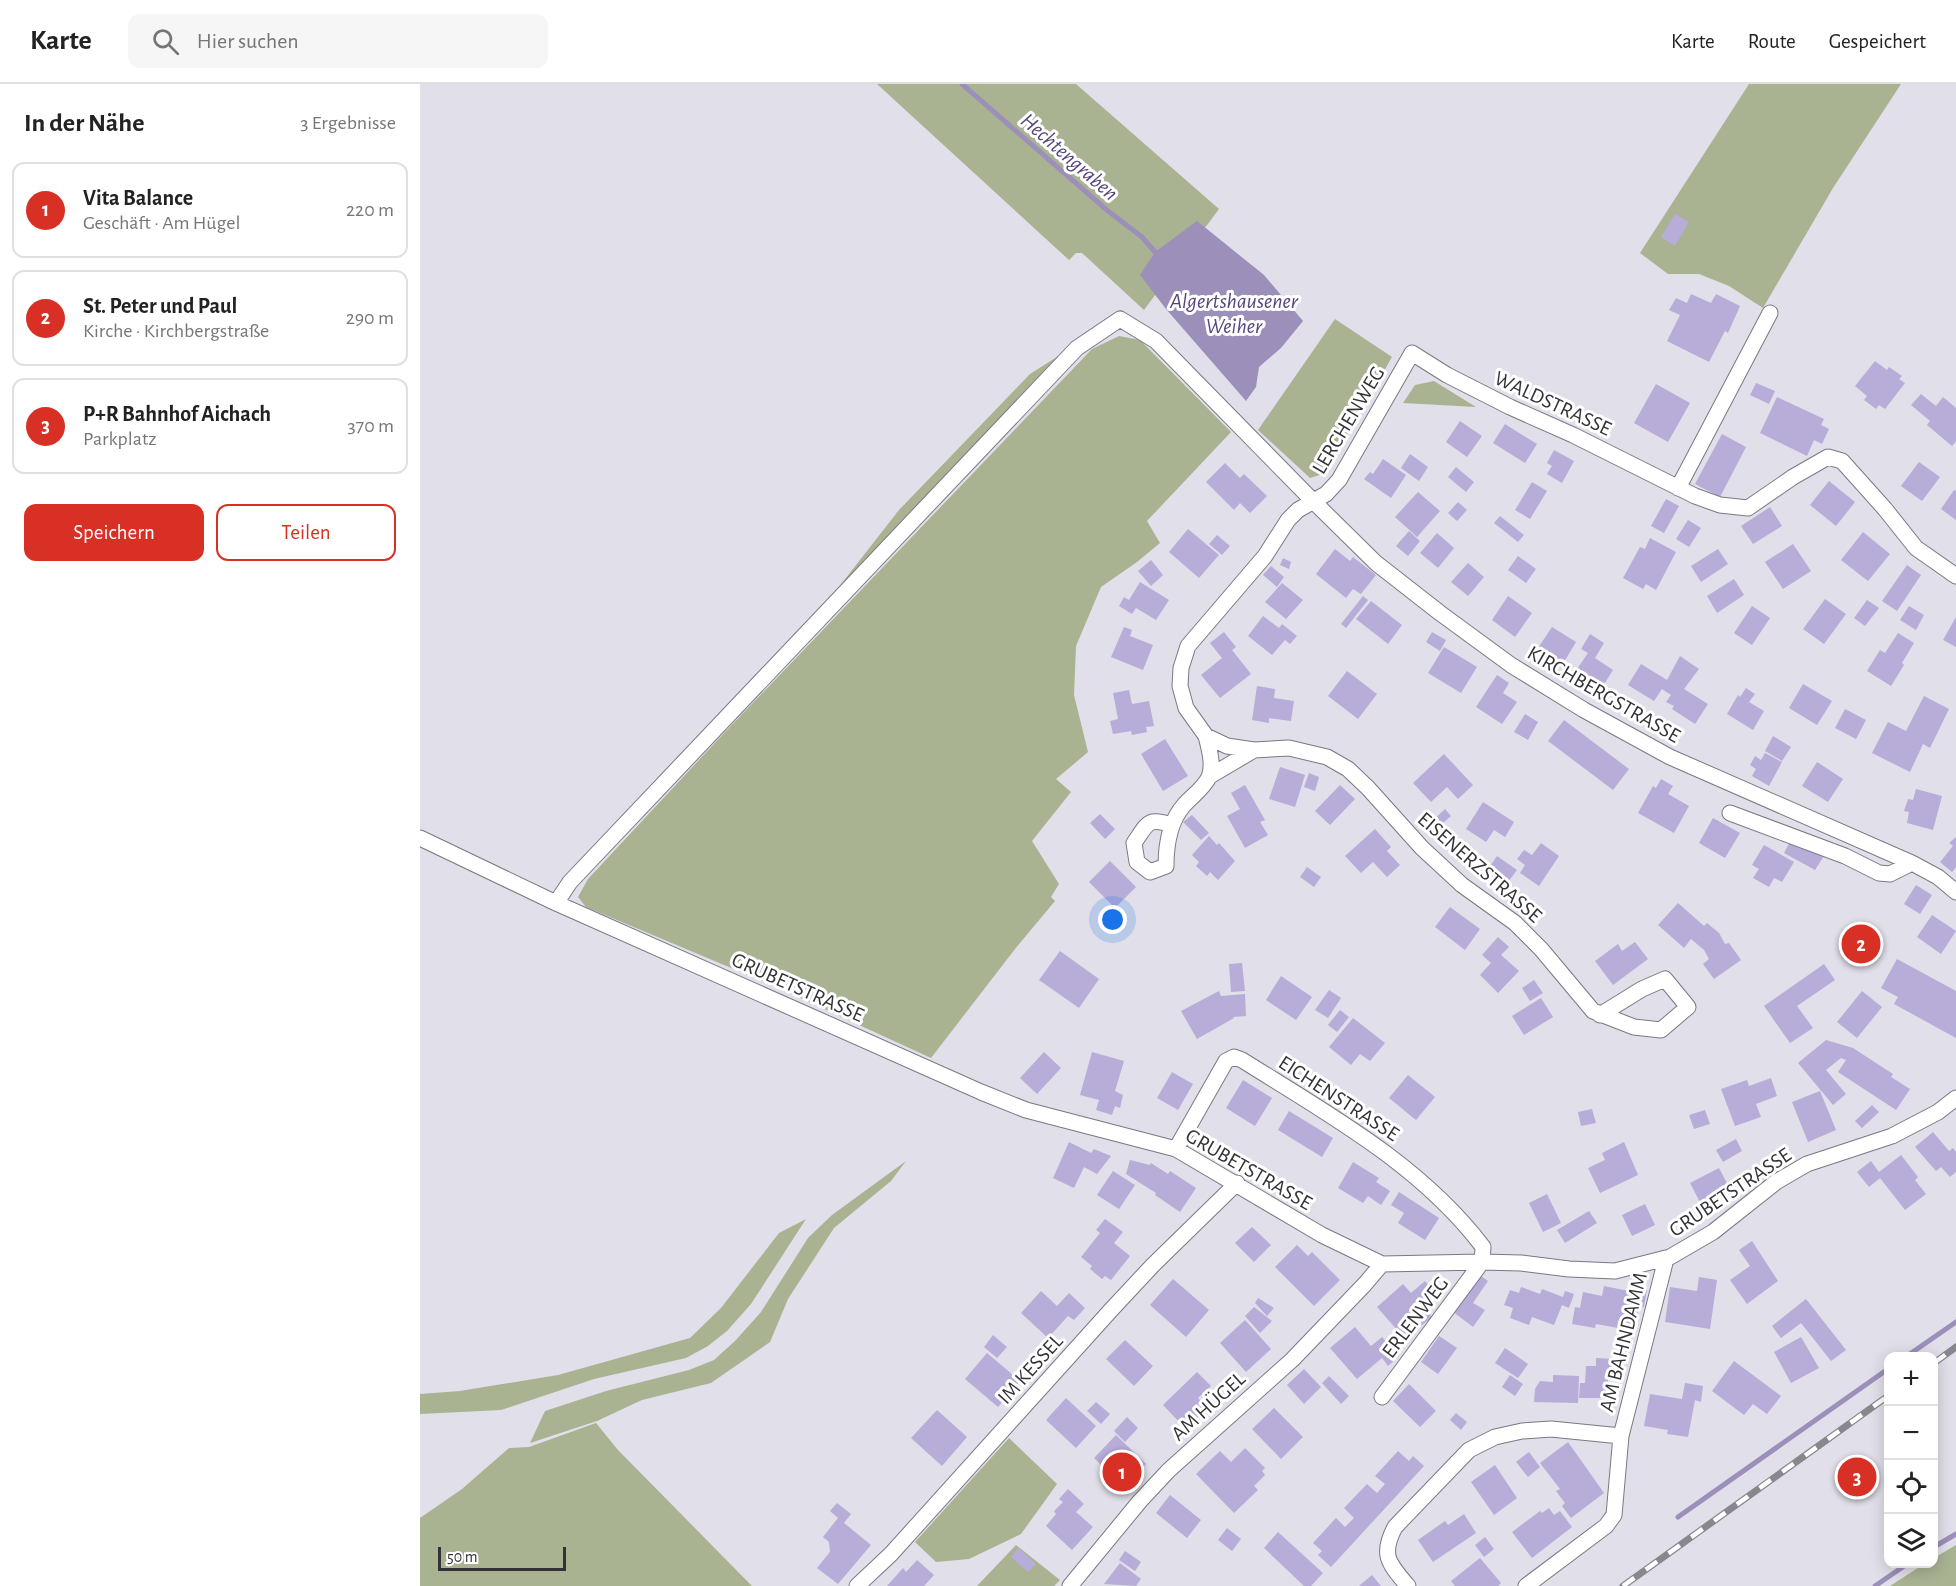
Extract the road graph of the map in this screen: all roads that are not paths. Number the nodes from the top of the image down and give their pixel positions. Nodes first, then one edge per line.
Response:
1 (1770, 313) dead end
2 (1412, 353) joint
3 (1678, 488) junction
4 (1313, 501) junction
5 (1956, 576) edge
6 (1206, 736) junction
7 (1254, 750) junction
8 (1210, 776) junction
9 (1730, 813) dead end
10 (1172, 825) dead end
11 (420, 838) edge
12 (1912, 863) junction
13 (1956, 892) edge
14 (556, 903) junction
15 (1600, 1015) junction
16 (1956, 1098) edge
17 (1176, 1149) junction
18 (1236, 1183) junction
19 (1666, 1259) junction
20 (1482, 1262) junction
21 (1382, 1264) junction
22 (1382, 1397) dead end
23 (1621, 1436) junction
24 (857, 1586) edge
25 (1070, 1586) edge
26 (1408, 1586) edge
27 (1526, 1586) edge

1 - 3 street
2 - 3 street, WALDSTRASSE
2 - 4 street, LERCHENWEG
3 - 5 street, WALDSTRASSE
4 - 6 street
4 - 12 street, KIRCHBERGSTRASSE
4 - 14 street, KIRCHBERGSTRASSE
6 - 7 street, EISENERZSTRASSE
6 - 8 street
7 - 8 street, EISENERZSTRASSE
7 - 15 street, EISENERZSTRASSE
8 - 10 street, EISENERZSTRASSE
9 - 12 street
11 - 14 street, GRUBETSTRASSE
12 - 13 street, KIRCHBERGSTRASSE
14 - 17 street, GRUBETSTRASSE
15 - 15 street, EISENERZSTRASSE
16 - 19 street, GRUBETSTRASSE
17 - 18 street, GRUBETSTRASSE
17 - 20 street, EICHENSTRASSE
18 - 21 street, GRUBETSTRASSE
18 - 24 street, IM KESSEL
19 - 20 street, GRUBETSTRASSE
19 - 23 street, AM BAHNDAMM
20 - 21 street, GRUBETSTRASSE
20 - 22 street, ERLENWEG
21 - 25 street, AM HÜGEL
23 - 26 street, AM BAHNDAMM
23 - 27 street, AM BAHNDAMM

